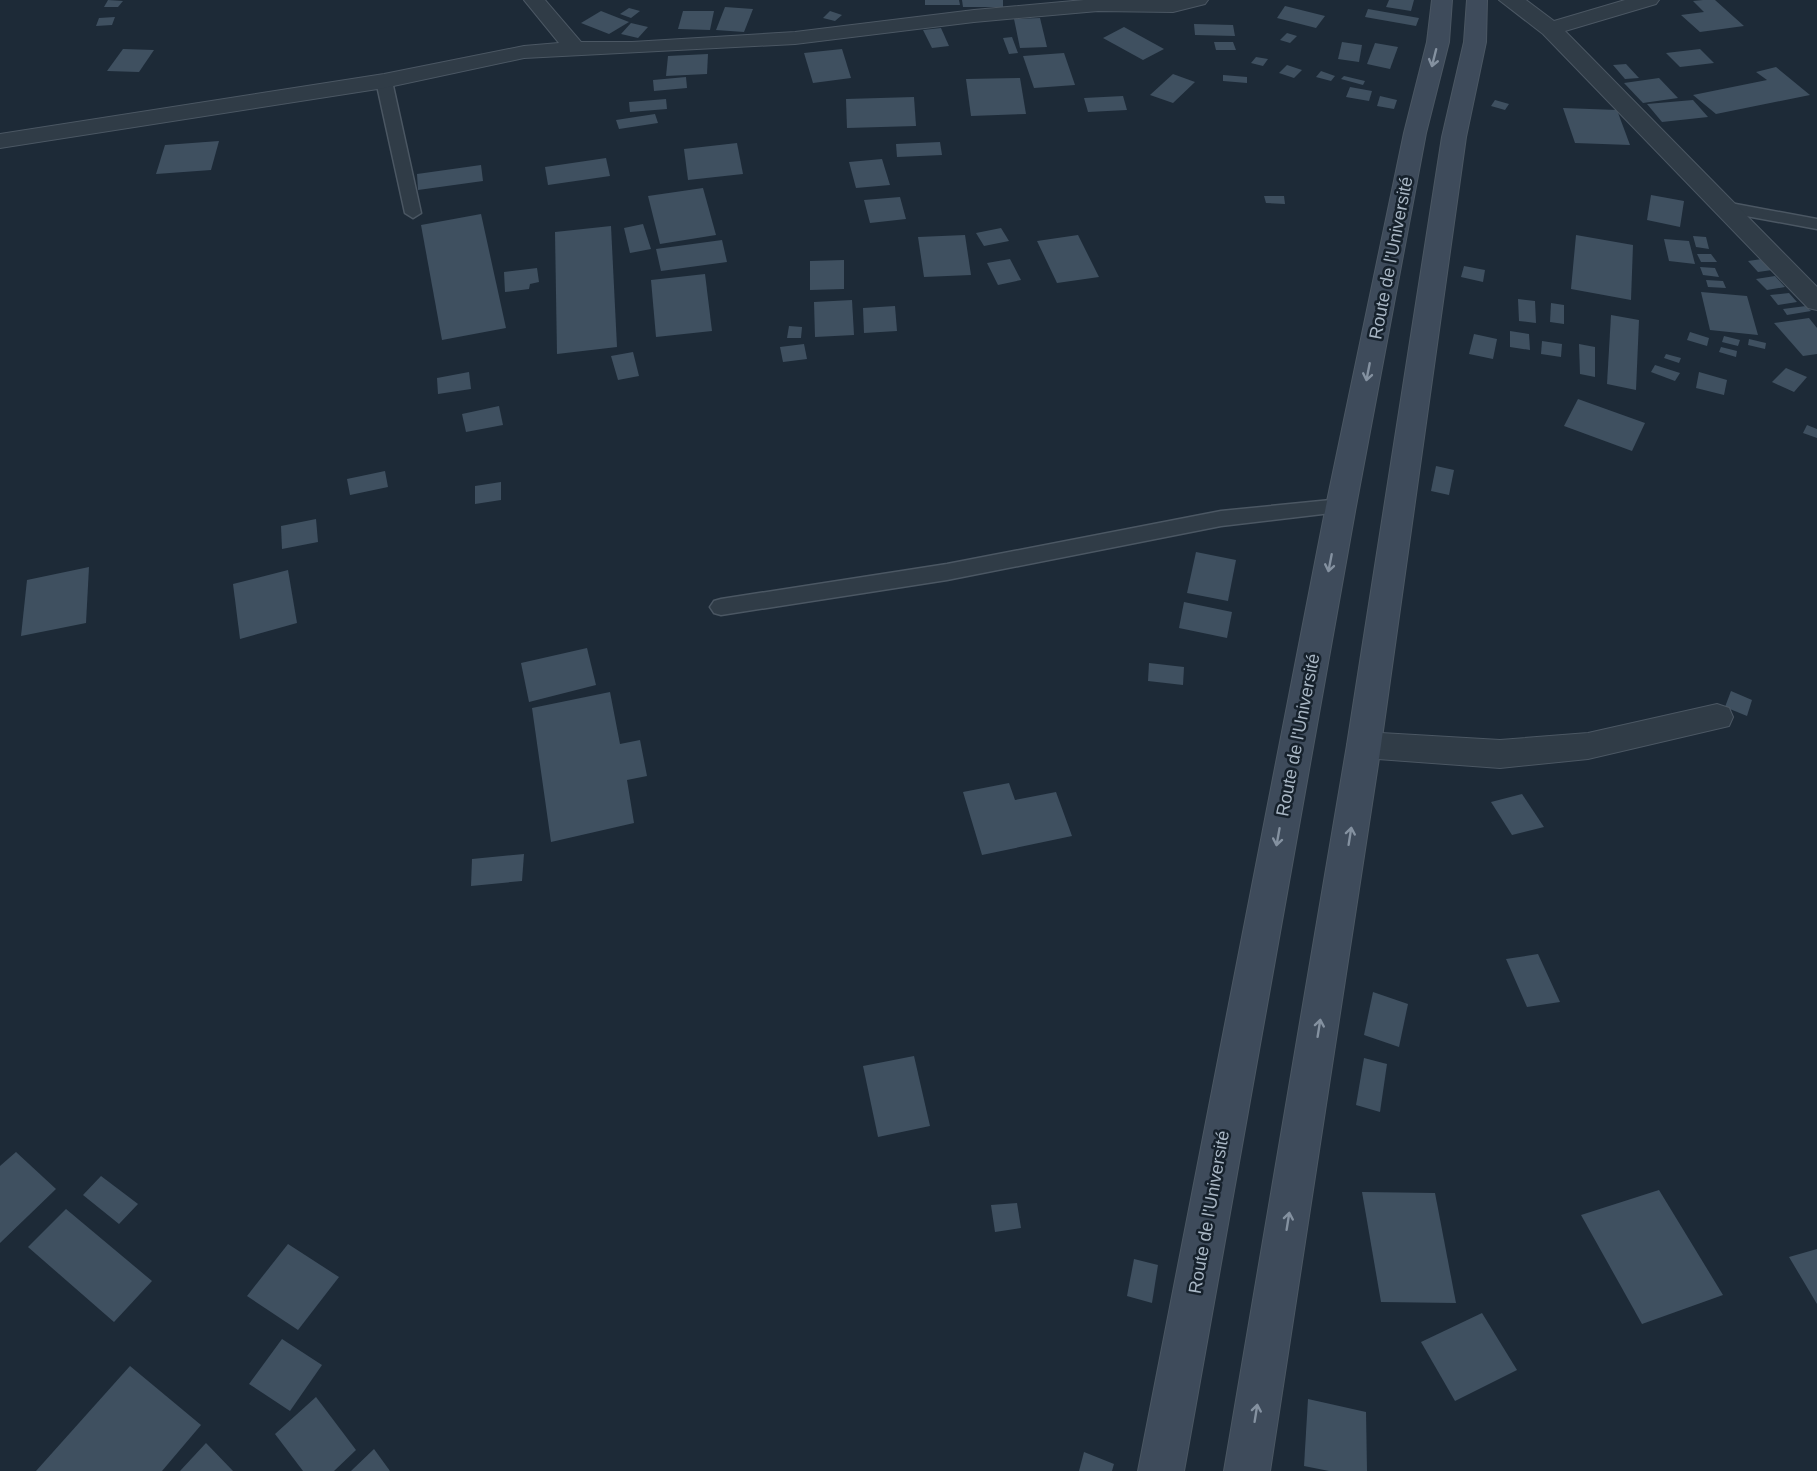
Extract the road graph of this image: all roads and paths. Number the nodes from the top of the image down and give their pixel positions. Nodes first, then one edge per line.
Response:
1 (534, 0) edge
2 (1198, 0) edge
3 (1442, 0) edge
4 (1477, 0) edge
5 (1509, 0) edge
6 (1649, 0) edge
7 (1551, 29) junction
8 (575, 48) junction
9 (384, 81) junction
10 (1415, 133) junction
11 (1454, 137) junction
12 (0, 141) edge
13 (1725, 207) junction
14 (413, 213) dead end
15 (1817, 224) edge
16 (1817, 302) edge
17 (1341, 506) junction
18 (721, 607) dead end
19 (1717, 717) dead end
20 (1364, 745) junction
21 (1161, 1471) edge
22 (1247, 1471) edge

1 - 8 street
2 - 8 street
3 -> 10 main road, Route de l'Université
4 - 11 main road
5 - 7 street
6 - 7 street
7 - 13 street
8 - 9 street
9 - 12 street
9 - 14 lane
10 - 11 main road
10 -> 17 main road, Route de l'Université
11 - 20 main road
13 - 15 lane
13 - 16 street
17 - 18 lane
17 -> 21 main road, Route de l'Université
19 - 20 street
22 -> 20 main road

